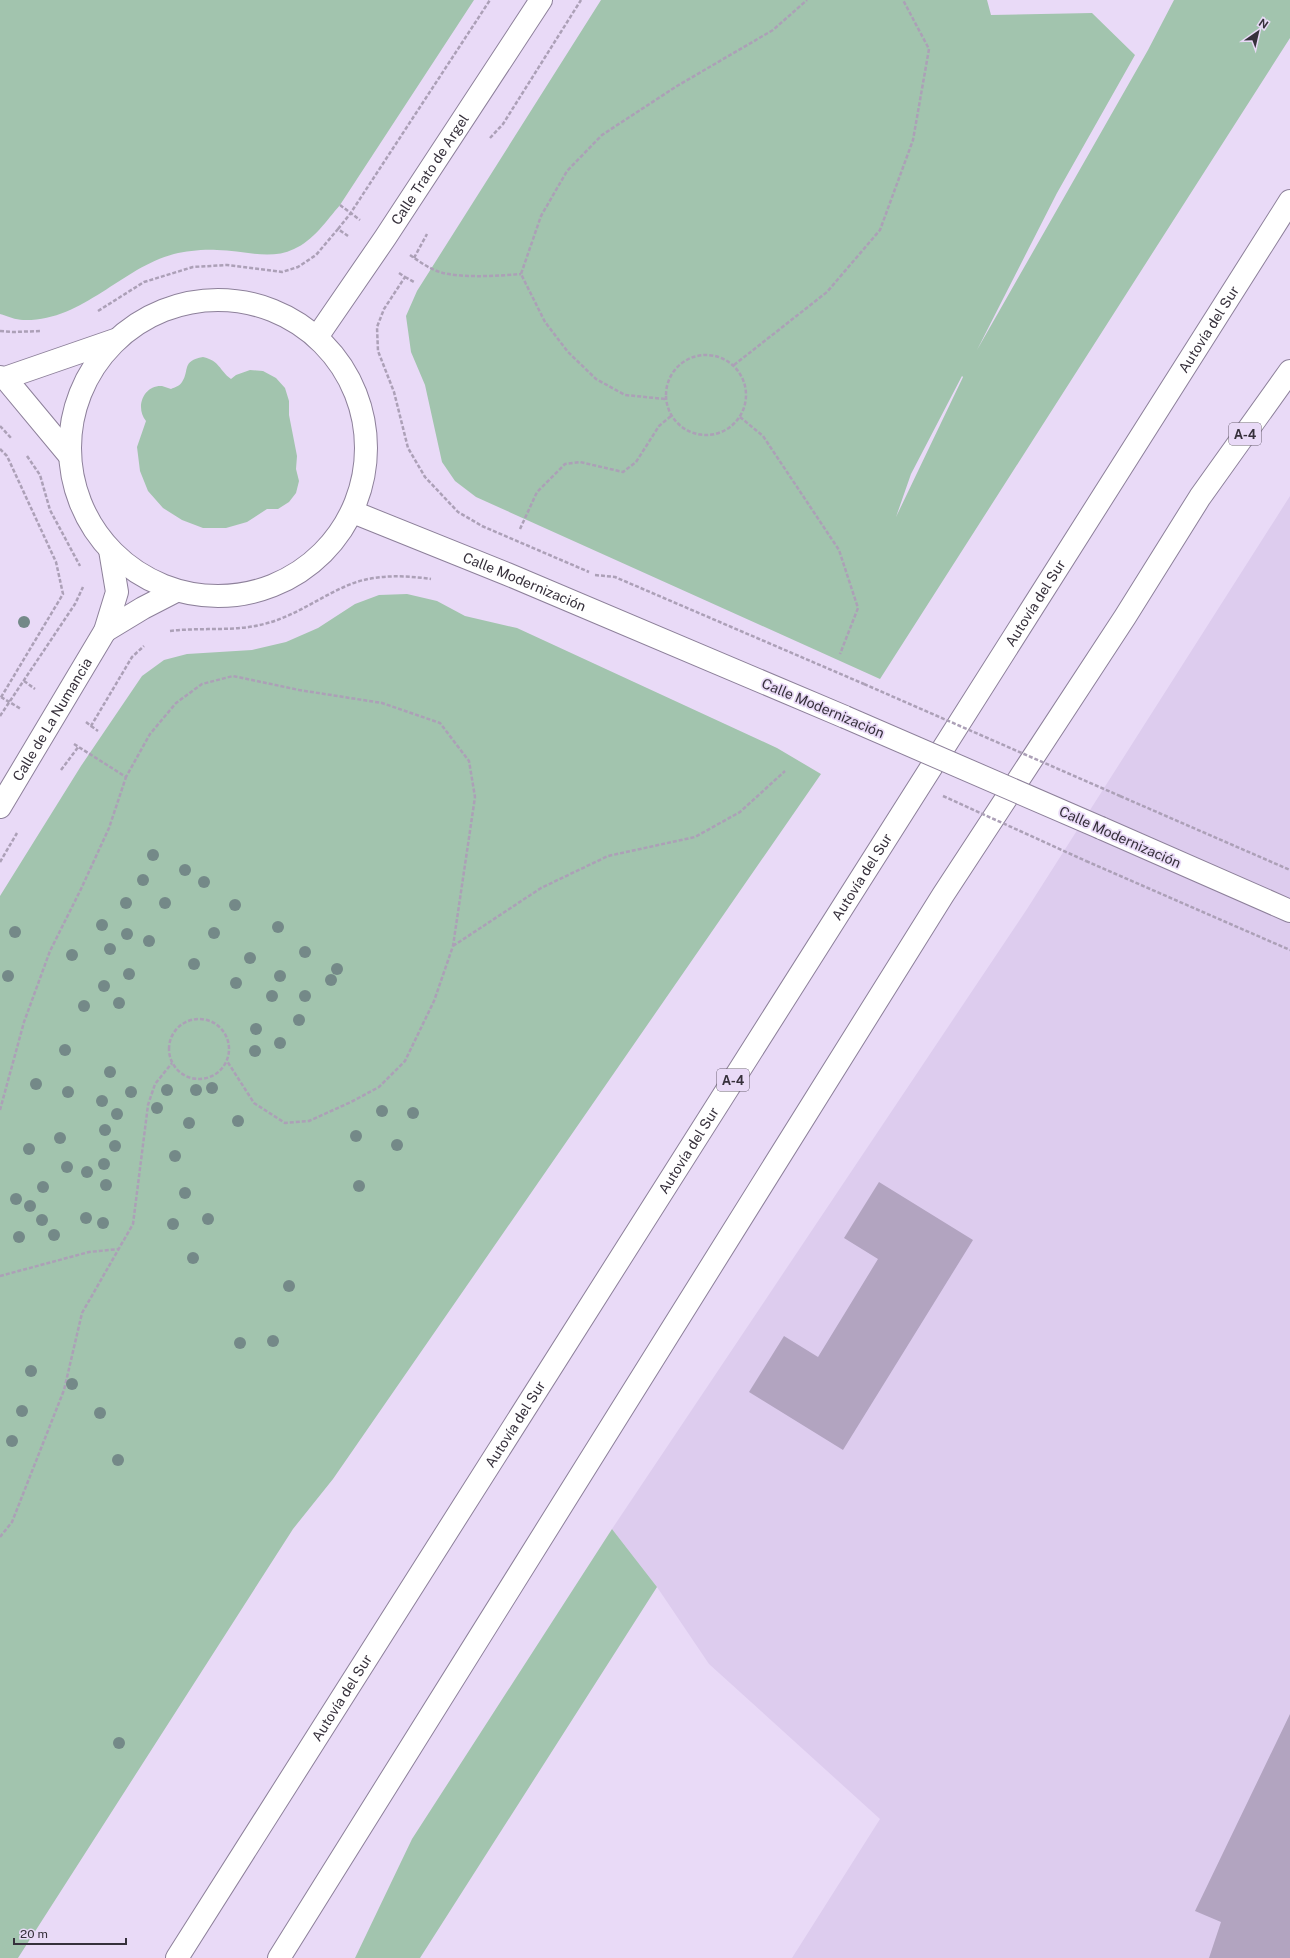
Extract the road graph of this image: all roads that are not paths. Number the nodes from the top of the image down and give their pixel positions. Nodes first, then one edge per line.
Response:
1 (541, 0) edge
2 (1290, 201) edge
3 (317, 337) junction
4 (116, 340) junction
5 (1290, 355) edge
6 (1290, 371) edge
7 (3, 377) edge
8 (69, 455) junction
9 (1200, 497) junction
10 (353, 512) junction
11 (110, 550) junction
12 (176, 591) junction
13 (105, 631) junction
14 (0, 807) edge
15 (1290, 911) edge
16 (282, 1955) edge
17 (177, 1958) edge

1 - 3 main road, Calle Trato de Argel
2 - 17 main road, Autovía del Sur / A-4
3 - 4 main road
3 - 10 main road
4 - 7 main road
4 - 8 main road
5 - 9 main road
6 - 9 main road, A-4
7 - 8 main road
8 - 11 main road
9 - 16 main road, A-4
10 - 12 main road
10 - 15 main road, Calle Modernización, bridge
11 - 12 main road
11 - 13 main road, Calle de La Numancia
12 - 13 main road, Calle de La Numancia
13 - 14 main road, Calle de La Numancia

